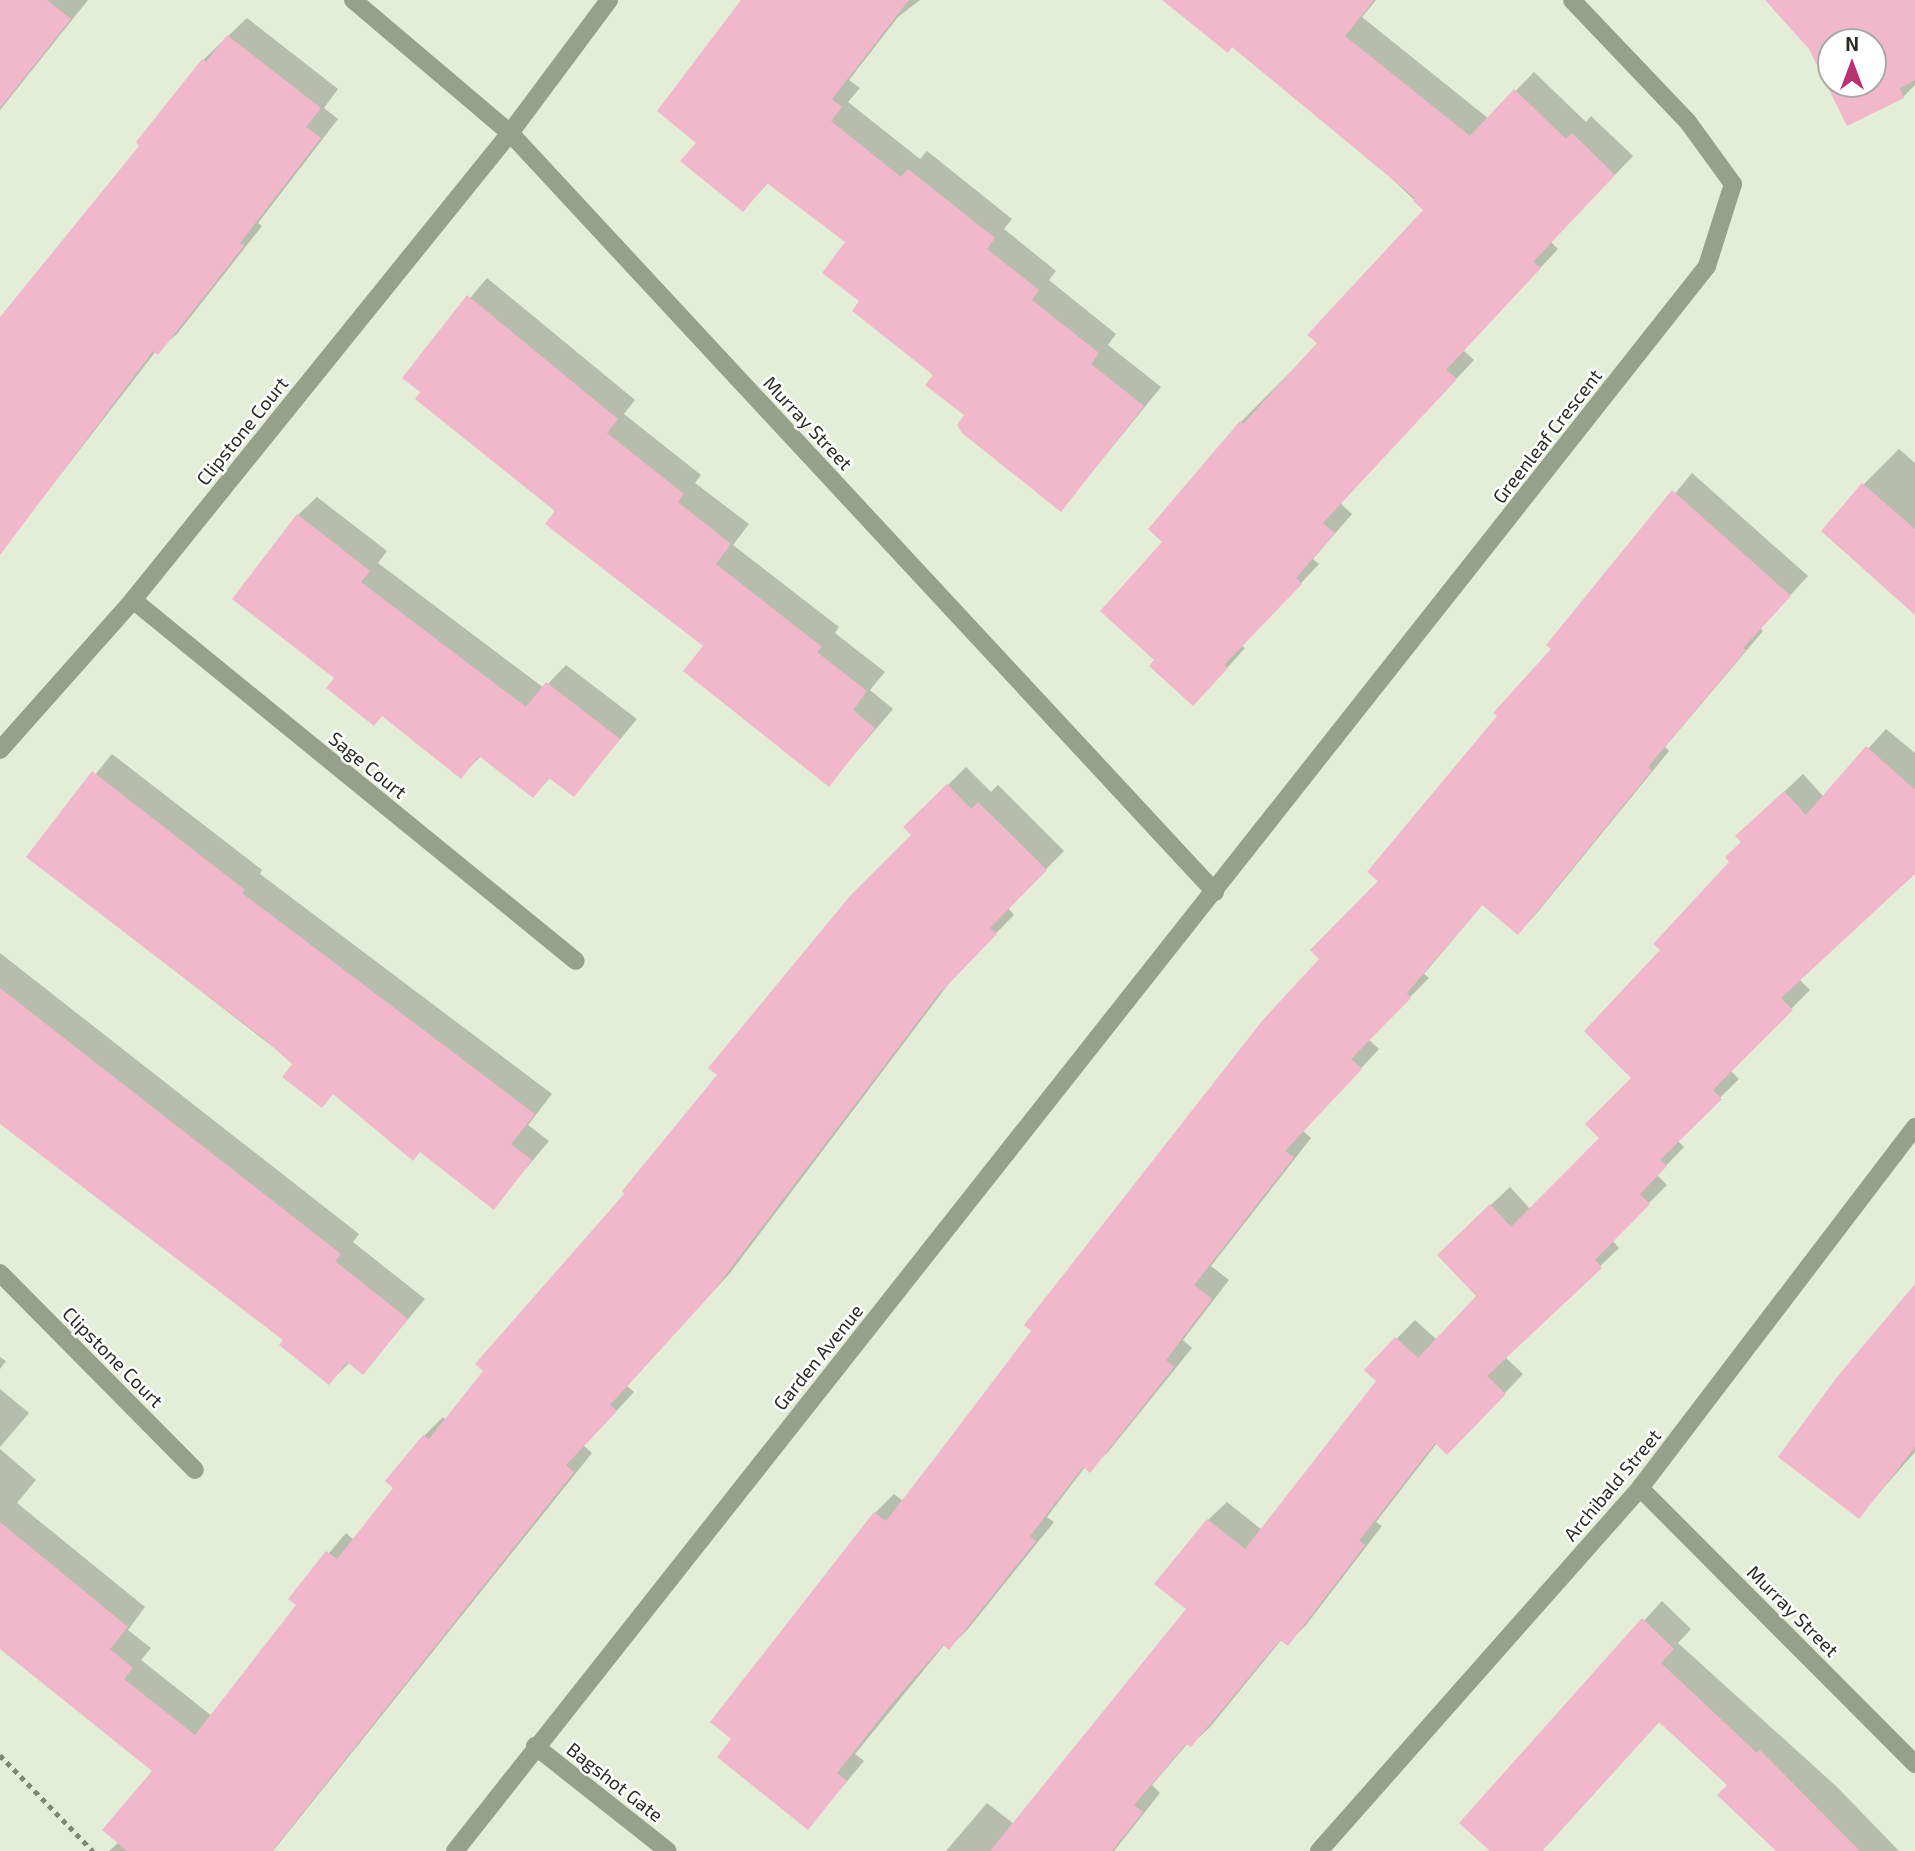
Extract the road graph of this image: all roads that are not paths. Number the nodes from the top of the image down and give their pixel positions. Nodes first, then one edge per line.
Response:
1 (352, 0) edge
2 (609, 0) edge
3 (1572, 0) edge
4 (510, 132) junction
5 (133, 600) junction
6 (0, 750) edge
7 (1216, 892) junction
8 (576, 961) dead end
9 (1915, 1127) edge
10 (0, 1273) edge
11 (195, 1470) dead end
12 (1640, 1488) junction
13 (535, 1746) junction
14 (1915, 1764) edge
15 (455, 1851) edge
16 (668, 1851) edge
17 (1319, 1851) edge

1 - 4 street, Murray Street
2 - 4 street
3 - 7 street, Greenleaf Crescent
4 - 5 street, Clipstone Court
4 - 7 street, Murray Street
5 - 6 street, Clipstone Court
5 - 8 street, Sage Court
7 - 13 street, Garden Avenue
9 - 12 street, Archibald Street
10 - 11 street, Clipstone Court
12 - 14 street, Murray Street
12 - 17 street, Archibald Street
13 - 15 street, Garden Avenue
13 - 16 street, Bagshot Gate

